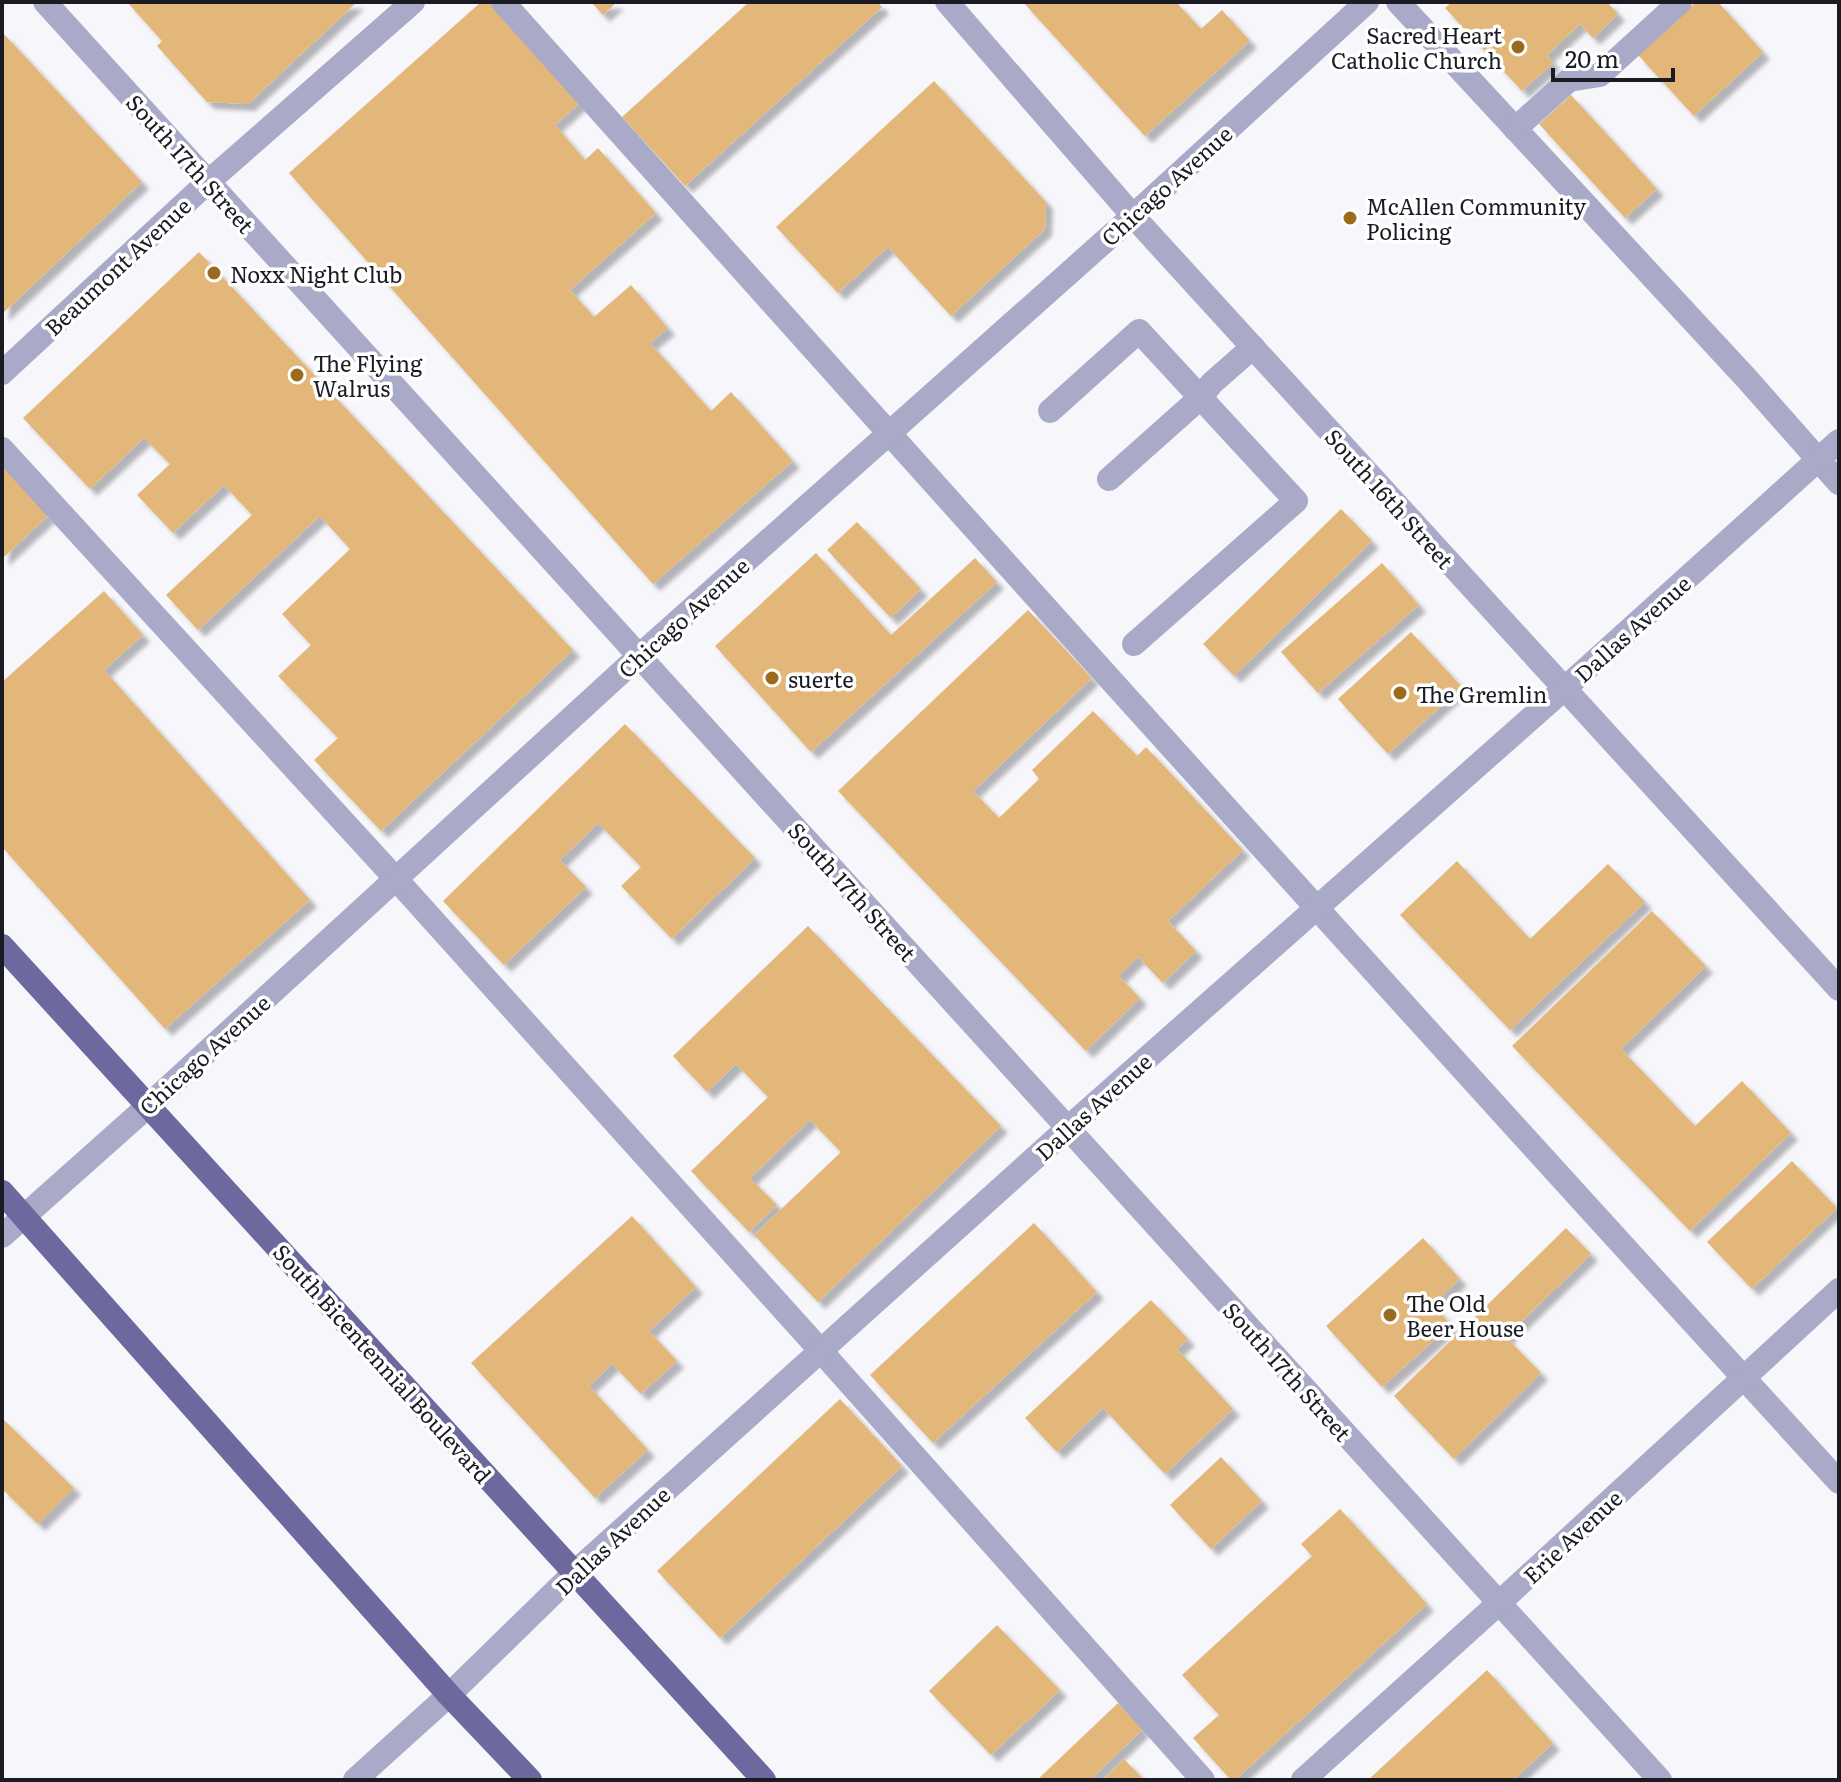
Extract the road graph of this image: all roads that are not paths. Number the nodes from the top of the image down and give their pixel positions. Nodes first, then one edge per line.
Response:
1 (45, 2) edge
2 (413, 2) edge
3 (503, 2) edge
4 (947, 2) edge
5 (1367, 2) edge
6 (1398, 2) edge
7 (1680, 2) edge
8 (1515, 129) junction
9 (208, 182) junction
10 (1133, 216) junction
11 (1253, 347) junction
12 (2, 373) edge
13 (1200, 398) junction
14 (1050, 411) dead end
15 (888, 434) junction
16 (1839, 441) edge
17 (2, 449) edge
18 (1818, 460) junction
19 (1109, 479) dead end
20 (1839, 483) edge
21 (1134, 644) dead end
22 (639, 656) junction
23 (1564, 689) junction
24 (396, 879) junction
25 (1317, 908) junction
26 (2, 946) edge
27 (1839, 989) edge
28 (148, 1106) junction
29 (1068, 1128) junction
30 (2, 1192) edge
31 (23, 1217) junction
32 (2, 1236) edge
33 (1839, 1290) edge
34 (821, 1351) junction
35 (1744, 1378) junction
36 (1839, 1482) edge
37 (574, 1573) junction
38 (1499, 1603) junction
39 (449, 1695) junction
40 (355, 1780) edge
41 (530, 1780) edge
42 (764, 1780) edge
43 (1203, 1780) edge
44 (1303, 1780) edge
45 (1660, 1780) edge

1 - 9 street, South 17th Street
2 - 9 street, Beaumont Avenue
3 - 15 street
4 - 10 street, South 16th Street
5 - 10 street, Chicago Avenue
6 - 8 street
7 - 8 street
8 - 18 street
9 - 12 street, Beaumont Avenue
9 - 22 street, South 17th Street
10 - 11 street, South 16th Street
10 - 15 street, Chicago Avenue
11 - 13 street
11 - 23 street, South 16th Street
13 - 14 street
13 - 19 street
13 - 21 street
15 - 22 street, Chicago Avenue
15 - 25 street
16 - 18 street, Dallas Avenue
17 - 24 street
18 - 20 street
18 - 23 street, Dallas Avenue
22 - 24 street, Chicago Avenue
22 - 29 street, South 17th Street
23 - 25 street, Dallas Avenue
23 - 27 street, South 16th Street
24 - 28 street, Chicago Avenue
24 - 34 street
25 - 29 street, Dallas Avenue
25 - 35 street
26 - 28 main road, South Bicentennial Boulevard
28 - 31 street, Chicago Avenue
28 - 37 main road, South Bicentennial Boulevard
29 - 34 street, Dallas Avenue
29 - 38 street, South 17th Street
30 - 31 main road
31 - 32 street, Chicago Avenue
31 - 39 main road
33 - 35 street, Erie Avenue
34 - 37 street, Dallas Avenue
34 - 43 street
35 - 36 street
35 - 38 street, Erie Avenue
37 - 39 street, Dallas Avenue
37 - 42 main road, South Bicentennial Boulevard
38 - 44 street, Erie Avenue
38 - 45 street, South 17th Street
39 - 40 street, Dallas Avenue
39 - 41 main road

